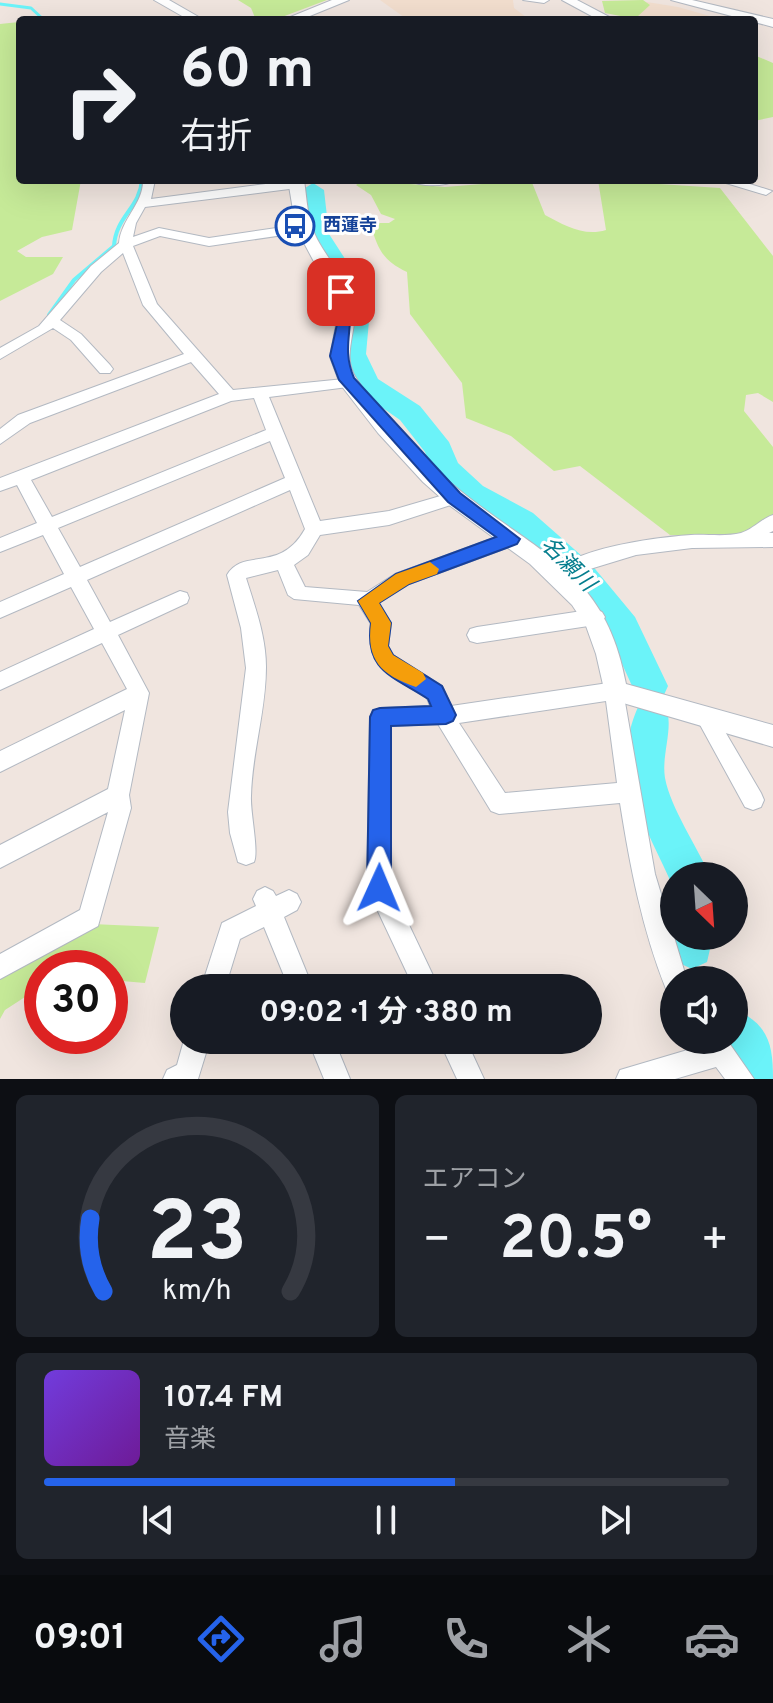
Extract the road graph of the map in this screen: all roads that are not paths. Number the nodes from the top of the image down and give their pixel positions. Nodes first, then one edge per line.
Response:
1 (160, 0) edge
2 (343, 0) edge
3 (528, 0) edge
4 (544, 0) edge
5 (567, 0) edge
6 (677, 0) edge
7 (190, 16) edge
8 (300, 16) edge
9 (596, 16) edge
10 (744, 16) edge
11 (149, 184) edge
12 (283, 184) edge
13 (297, 184) edge
14 (738, 184) edge
15 (766, 191) dead end
16 (141, 204) junction
17 (304, 228) junction
18 (126, 244) junction
19 (50, 320) junction
20 (0, 354) edge
21 (192, 356) junction
22 (111, 375) junction
23 (348, 382) junction
24 (259, 392) junction
25 (229, 396) junction
26 (276, 432) junction
27 (0, 438) edge
28 (21, 477) junction
29 (295, 481) junction
30 (0, 485) edge
31 (454, 498) junction
32 (773, 522) edge
33 (48, 525) junction
34 (314, 529) junction
35 (511, 539) junction
36 (744, 540) junction
37 (773, 540) edge
38 (0, 545) edge
39 (284, 563) junction
40 (569, 571) junction
41 (76, 577) junction
42 (180, 598) dead end
43 (367, 601) junction
44 (0, 610) edge
45 (595, 617) junction
46 (106, 632) junction
47 (477, 635) dead end
48 (0, 681) edge
49 (615, 691) junction
50 (139, 693) junction
51 (446, 715) junction
52 (706, 717) junction
53 (773, 736) edge
54 (0, 762) edge
55 (629, 792) junction
56 (118, 795) junction
57 (753, 800) dead end
58 (246, 854) dead end
59 (0, 857) edge
60 (669, 966) edge
61 (0, 967) edge
62 (217, 974) edge
63 (297, 974) edge
64 (420, 974) edge
65 (193, 1054) edge
66 (327, 1054) edge
67 (459, 1054) edge
68 (695, 1054) edge
69 (722, 1054) edge
70 (176, 1079) edge
71 (337, 1079) edge
72 (471, 1079) edge
73 (629, 1079) edge
74 (741, 1079) edge

1 - 7 street
2 - 8 street
3 - 4 street
5 - 9 street
6 - 10 street
11 - 16 street
12 - 16 street
13 - 17 street
14 - 15 street
16 - 18 street
17 - 18 street
17 - 23 street
18 - 19 street
18 - 21 street
19 - 20 street
19 - 22 street
21 - 22 street
21 - 25 street
22 - 27 street
23 - 24 street
23 - 31 street
24 - 25 street
24 - 26 street
25 - 28 street
26 - 29 street
26 - 33 street
28 - 30 street
28 - 33 street
29 - 34 street
29 - 41 street
31 - 34 street
31 - 35 street
32 - 36 street
33 - 38 street
33 - 41 street
34 - 39 street
35 - 40 street
35 - 43 street
36 - 37 street
36 - 40 street
39 - 43 street
39 - 58 street
40 - 45 street
41 - 44 street
41 - 46 street
42 - 46 street
43 - 51 street
45 - 47 street
45 - 49 street
46 - 48 street
46 - 50 street
49 - 51 street
49 - 52 street
49 - 55 street
50 - 54 street
50 - 56 street
51 - 55 street
51 - 64 street
52 - 53 street
52 - 57 street
55 - 60 street
56 - 59 street
56 - 61 street
62 - 63 street
65 - 70 street
66 - 71 street
67 - 72 street
68 - 73 street
69 - 74 street

